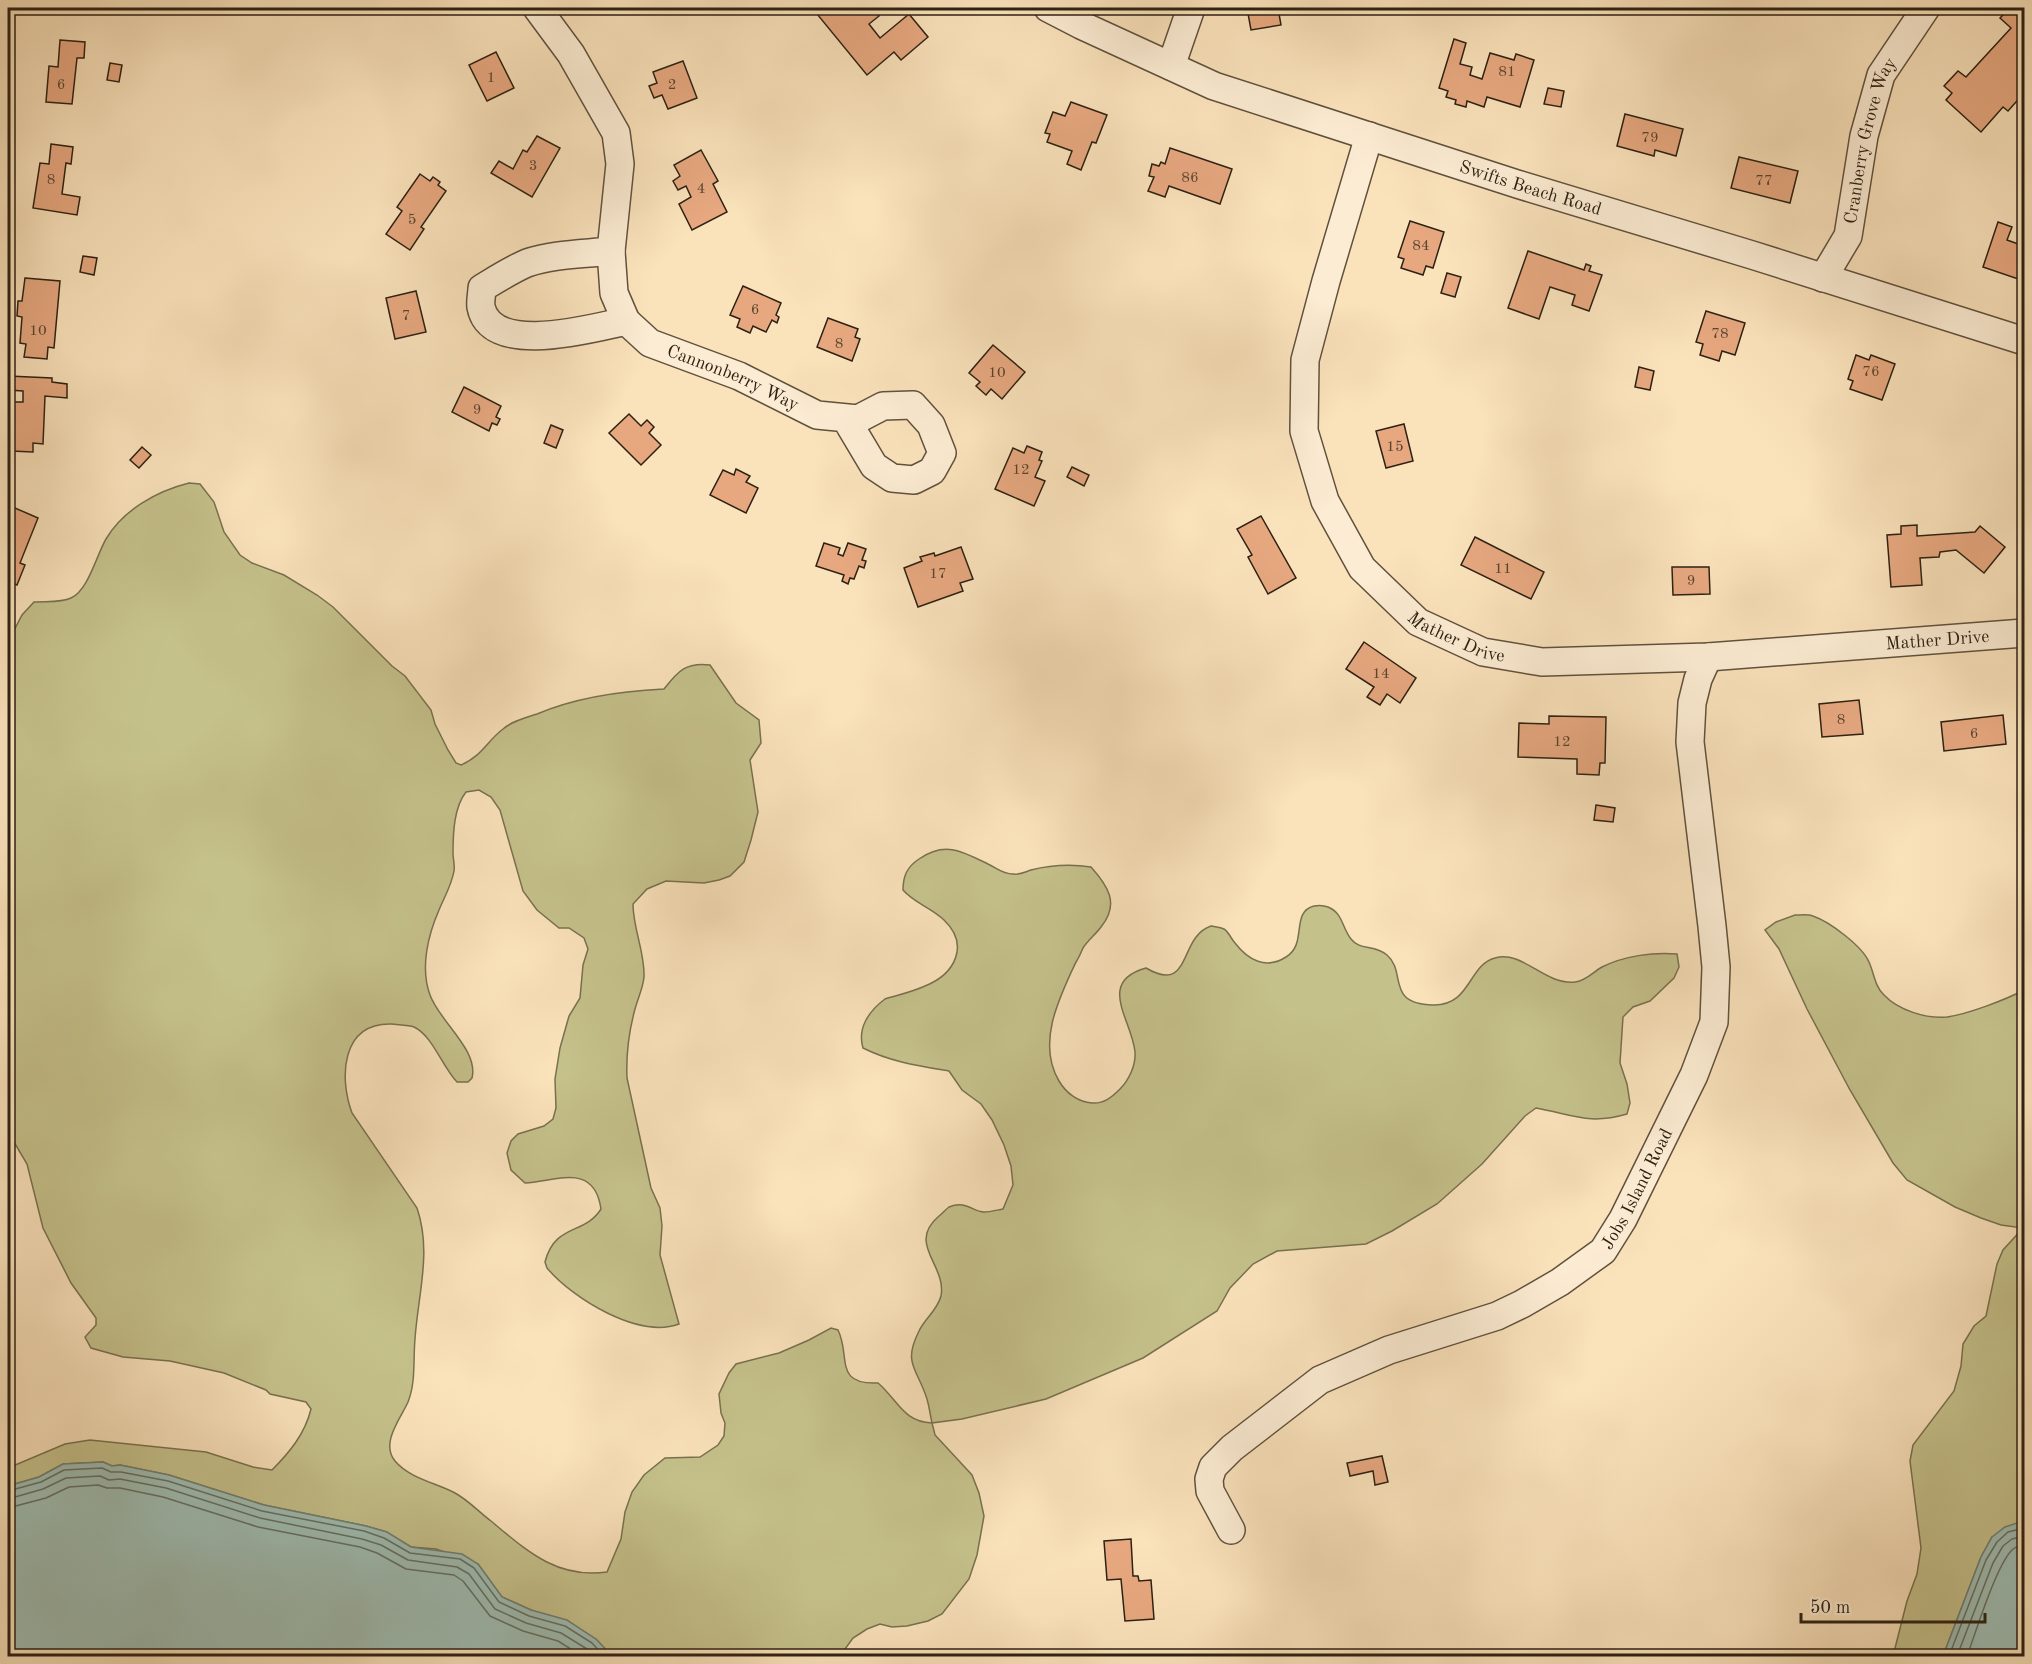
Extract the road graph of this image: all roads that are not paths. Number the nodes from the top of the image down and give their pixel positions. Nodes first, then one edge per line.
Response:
1 (537, 8) edge
2 (1048, 8) edge
3 (1191, 8) edge
4 (1926, 8) edge
5 (1171, 66) junction
6 (1369, 136) junction
7 (611, 251) junction
8 (1823, 278) junction
9 (626, 321) junction
10 (2025, 341) edge
11 (846, 418) dead end
12 (2025, 633) edge
13 (1708, 657) junction
14 (1231, 1530) dead end

1 - 7 street, Cannonberry Way
2 - 5 street, Swifts Beach Road
3 - 5 street
4 - 8 street, Cranberry Grove Way
5 - 6 street, Swifts Beach Road
6 - 8 street, Swifts Beach Road
6 - 13 street, Mather Drive
7 - 9 street, Cannonberry Way
7 - 9 street
8 - 10 street, Swifts Beach Road
9 - 11 street, Cannonberry Way
12 - 13 street, Mather Drive
13 - 14 street, Jobs Island Road

